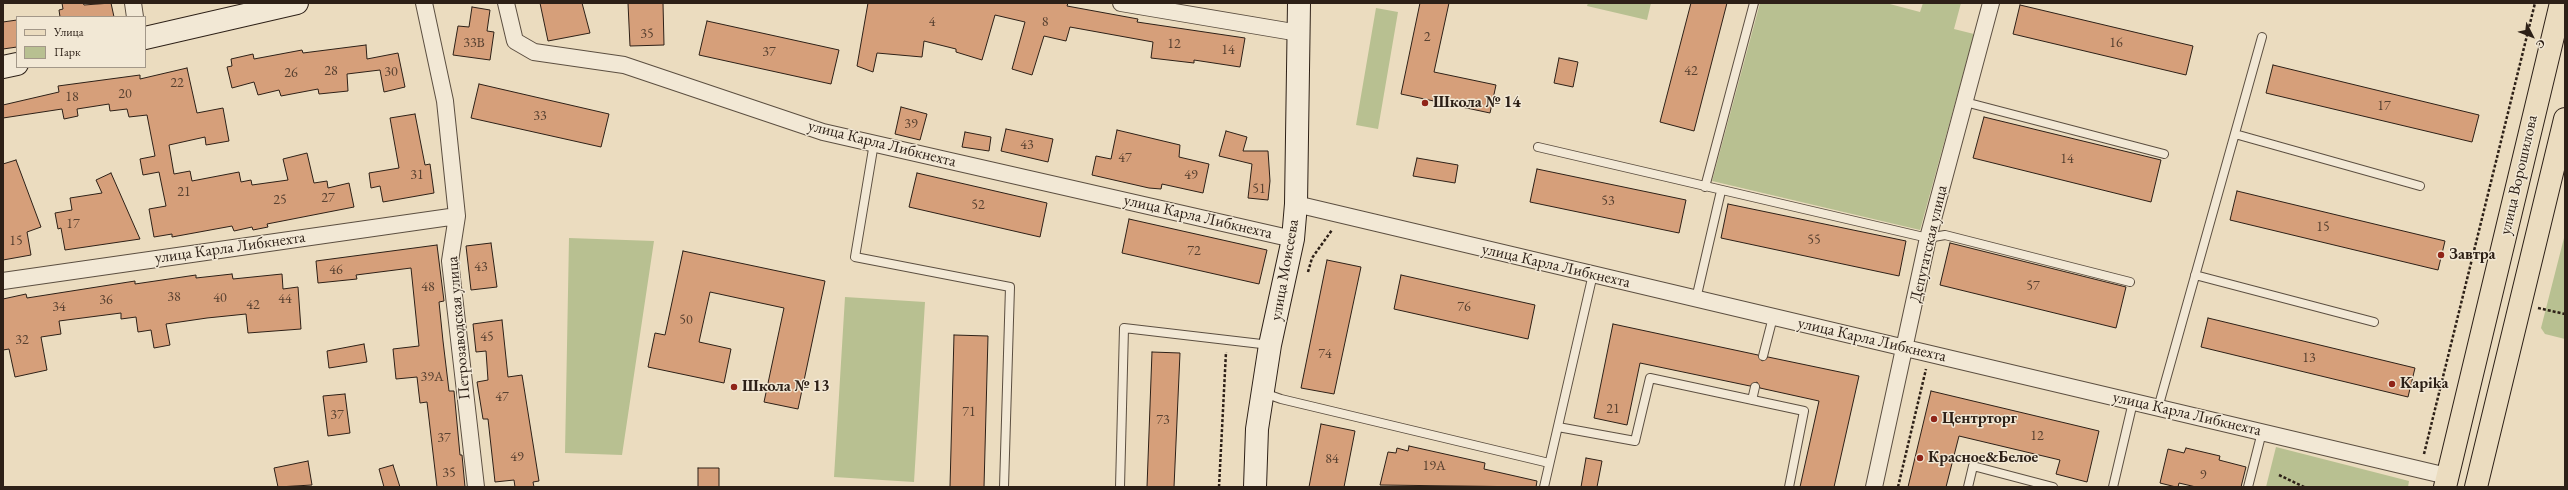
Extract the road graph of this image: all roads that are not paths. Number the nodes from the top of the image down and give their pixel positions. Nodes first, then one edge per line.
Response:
1 (133, 3) edge
2 (296, 3) edge
3 (424, 3) edge
4 (506, 3) edge
5 (1121, 3) edge
6 (1299, 3) edge
7 (1754, 3) edge
8 (1991, 3) edge
9 (2561, 3) edge
10 (135, 16) edge
11 (1299, 33) junction
12 (2262, 37) dead end
13 (146, 38) edge
14 (16, 64) edge
15 (3, 67) edge
16 (1965, 102) junction
17 (2565, 119) edge
18 (2235, 134) junction
19 (874, 143) junction
20 (1538, 148) dead end
21 (2164, 154) dead end
22 (2420, 186) dead end
23 (1705, 187) junction
24 (1721, 191) junction
25 (1296, 204) junction
26 (457, 216) junction
27 (1928, 238) junction
28 (1293, 239) junction
29 (1593, 274) junction
30 (2195, 276) junction
31 (3, 281) edge
32 (2130, 282) dead end
33 (1696, 299) junction
34 (1773, 317) junction
35 (2374, 322) dead end
36 (1270, 345) junction
37 (1906, 348) junction
38 (1763, 356) dead end
39 (1755, 387) dead end
40 (1263, 392) junction
41 (1752, 400) junction
42 (2133, 402) junction
43 (2158, 408) junction
44 (1558, 427) junction
45 (2262, 432) junction
46 (1549, 463) junction
47 (2446, 481) edge
48 (476, 487) edge
49 (1004, 487) edge
50 (1120, 487) edge
51 (1255, 487) edge
52 (1544, 487) edge
53 (1789, 487) edge
54 (1874, 487) edge
55 (1968, 487) edge
56 (2053, 487) edge
57 (2113, 487) edge
58 (2248, 487) edge
59 (2476, 487) edge

1 - 10 street
2 - 13 street
3 - 26 street, Петрозаводская улица
4 - 19 street, улица Карла Либкнехта
5 - 11 street
6 - 11 street, улица Моисеева
7 - 23 lane
8 - 16 street, Депутатская улица
9 - 47 main road, улица Ворошилова
11 - 25 street, улица Моисеева
12 - 18 lane
14 - 15 street
16 - 21 lane
16 - 27 street, Депутатская улица
17 - 59 main road, улица Ворошилова
18 - 22 lane
18 - 30 lane
19 - 28 street, улица Карла Либкнехта
19 - 49 lane
20 - 23 lane
23 - 24 lane
24 - 27 lane
24 - 33 lane
25 - 28 street, улица Моисеева
25 - 29 street, улица Карла Либкнехта
26 - 31 street, улица Карла Либкнехта
26 - 48 street, Петрозаводская улица
27 - 32 lane
27 - 37 street, Депутатская улица
28 - 36 street, улица Моисеева
29 - 33 street, улица Карла Либкнехта
29 - 44 lane
30 - 35 lane
30 - 43 lane
33 - 34 street, улица Карла Либкнехта
34 - 37 street, улица Карла Либкнехта
34 - 38 lane
36 - 40 street, улица Моисеева
36 - 50 lane
37 - 42 street, улица Карла Либкнехта
37 - 54 street, Депутатская улица
39 - 41 lane
40 - 46 lane
40 - 51 street, улица Моисеева
41 - 44 lane
41 - 53 lane
42 - 43 street, улица Карла Либкнехта
42 - 57 lane
43 - 45 street, улица Карла Либкнехта
44 - 46 lane
45 - 47 street, улица Карла Либкнехта
45 - 58 lane
46 - 52 lane
55 - 56 lane

